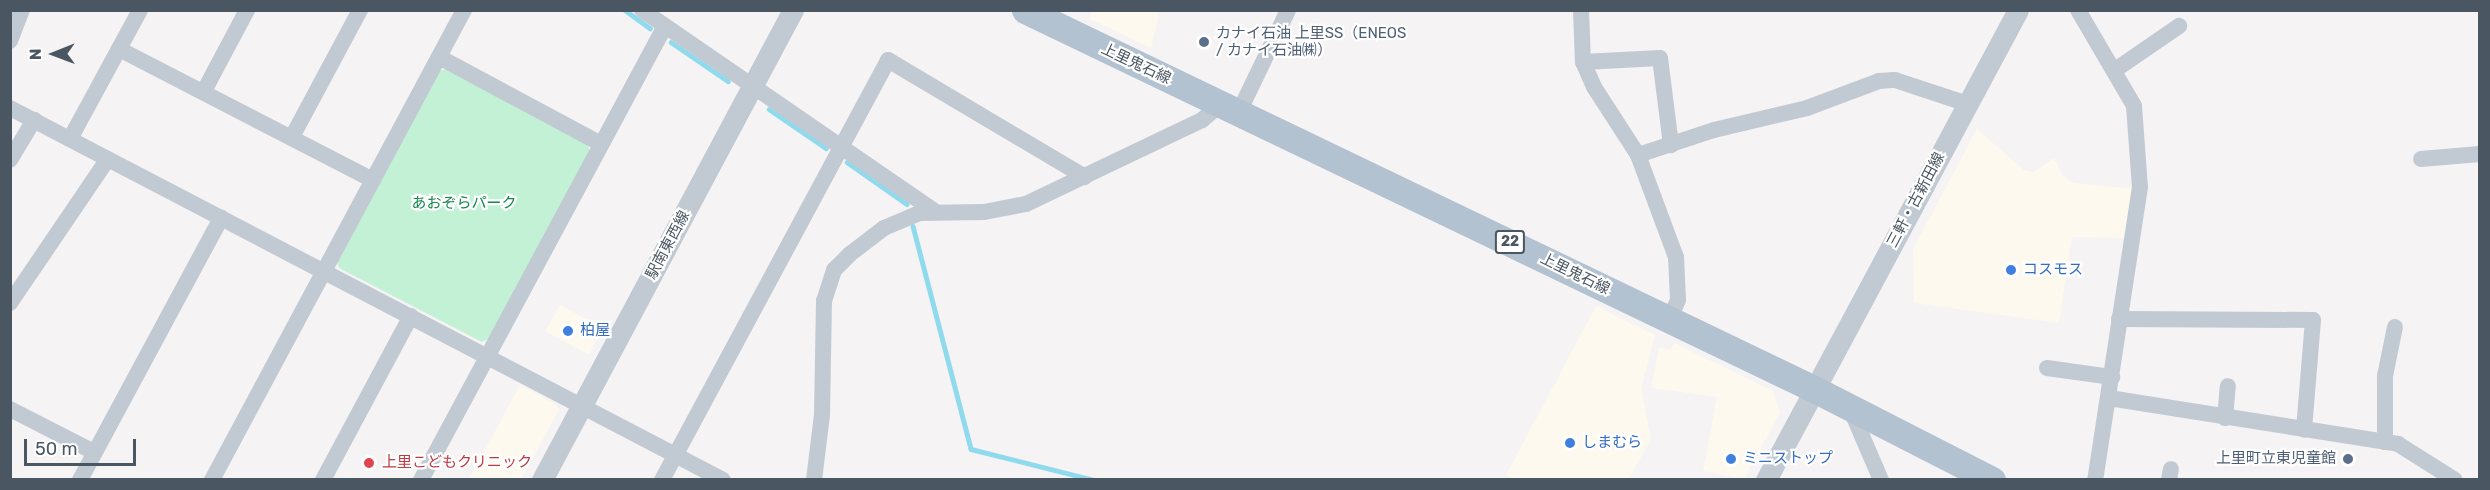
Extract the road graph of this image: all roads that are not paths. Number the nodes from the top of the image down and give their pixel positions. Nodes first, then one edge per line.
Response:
1 (22, 10) edge
2 (140, 10) edge
3 (247, 10) edge
4 (360, 10) edge
5 (464, 10) edge
6 (642, 10) edge
7 (793, 10) edge
8 (1025, 10) edge
9 (1288, 10) edge
10 (1581, 10) edge
11 (2018, 10) edge
12 (2078, 10) edge
13 (665, 26) junction
14 (2179, 26) dead end
15 (10, 41) edge
16 (119, 49) junction
17 (439, 57) junction
18 (1583, 62) junction
19 (2115, 70) junction
20 (753, 86) junction
21 (204, 91) junction
22 (1968, 104) junction
23 (10, 108) edge
24 (1230, 108) junction
25 (34, 120) junction
26 (292, 138) junction
27 (70, 139) junction
28 (601, 144) junction
29 (1671, 145) junction
30 (841, 146) junction
31 (2480, 154) edge
32 (1638, 155) junction
33 (108, 159) junction
34 (2421, 159) dead end
35 (10, 160) edge
36 (1085, 177) junction
37 (373, 180) junction
38 (935, 211) junction
39 (220, 218) junction
40 (324, 272) junction
41 (10, 303) edge
42 (411, 316) junction
43 (2119, 319) junction
44 (1670, 320) junction
45 (2395, 327) dead end
46 (488, 356) junction
47 (2047, 368) dead end
48 (2112, 377) junction
49 (2229, 386) dead end
50 (1814, 389) junction
51 (2109, 398) junction
52 (582, 406) junction
53 (1850, 407) junction
54 (10, 409) edge
55 (2224, 418) junction
56 (2304, 430) junction
57 (2385, 442) junction
58 (94, 452) junction
59 (675, 455) junction
60 (80, 480) edge
61 (212, 480) edge
62 (323, 480) edge
63 (421, 480) edge
64 (542, 480) edge
65 (662, 480) edge
66 (723, 480) edge
67 (814, 480) edge
68 (1766, 480) edge
69 (1881, 480) edge
70 (1992, 480) edge
71 (2095, 480) edge
72 (2456, 480) edge

1 - 15 street
2 - 16 street
3 - 21 street
4 - 26 street
5 - 17 street
6 - 13 street
7 - 20 street, 駅南東西線
8 - 24 main road, 上里鬼石線 / 22
9 - 24 street
10 - 18 street
11 - 22 street, 三軒・古新田線
12 - 19 street
13 - 20 street
13 - 28 street
14 - 19 street
16 - 21 street
16 - 27 street
17 - 28 street
17 - 37 street
18 - 29 street
18 - 32 street
19 - 43 street
20 - 30 street
20 - 52 street, 駅南東西線
21 - 26 street
22 - 29 street
22 - 50 street, 三軒・古新田線
23 - 25 street
24 - 36 street
24 - 44 main road, 上里鬼石線 / 22
25 - 27 street
25 - 35 street
26 - 37 street
27 - 33 street
28 - 46 street
29 - 32 street
30 - 36 street
30 - 38 street
30 - 59 street
31 - 34 street
32 - 44 street
33 - 39 street
33 - 41 street
36 - 38 street
37 - 40 street
38 - 67 street
39 - 40 street
39 - 58 street
40 - 42 street
40 - 61 street
42 - 46 street
42 - 62 street
43 - 48 street
43 - 56 street
44 - 50 main road, 上里鬼石線 / 22
45 - 57 street
46 - 52 street
46 - 63 street
47 - 48 street
48 - 51 street
49 - 55 street
50 - 53 main road, 上里鬼石線 / 22
50 - 68 street, 三軒・古新田線
51 - 55 street
51 - 71 street
52 - 59 street
52 - 64 street, 駅南東西線
53 - 69 street
53 - 70 main road, 上里鬼石線 / 22
54 - 58 street
55 - 56 street
56 - 57 street
57 - 72 street
58 - 60 street
59 - 65 street
59 - 66 street

